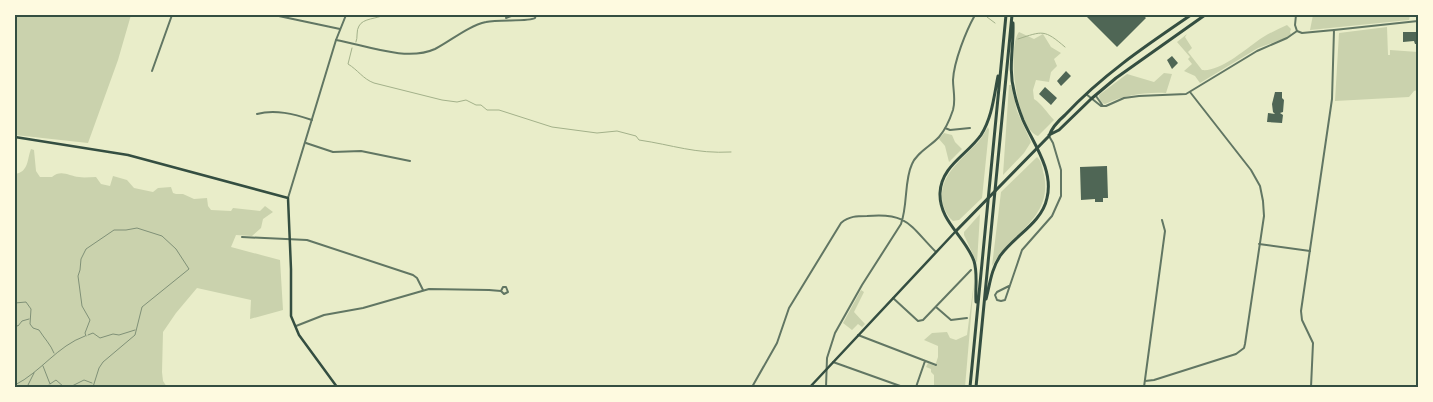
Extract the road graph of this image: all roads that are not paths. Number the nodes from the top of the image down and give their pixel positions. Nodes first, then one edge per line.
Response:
1 (172, 15) edge
2 (274, 15) edge
3 (346, 15) edge
4 (514, 15) edge
5 (536, 15) edge
6 (975, 15) edge
7 (1006, 15) edge
8 (1013, 15) edge
9 (1205, 15) edge
10 (1296, 15) edge
11 (1190, 16) edge
12 (504, 19) junction
13 (1418, 21) edge
14 (1194, 23) junction
15 (340, 29) junction
16 (1334, 30) junction
17 (1297, 31) junction
18 (336, 40) junction
19 (1002, 54) junction
20 (152, 71) dead end
21 (1190, 92) junction
22 (1086, 93) junction
23 (1096, 94) junction
24 (1091, 99) junction
25 (1103, 106) junction
26 (257, 114) dead end
27 (312, 120) junction
28 (945, 128) junction
29 (970, 128) dead end
30 (1048, 136) junction
31 (15, 137) edge
32 (306, 143) junction
33 (1038, 147) junction
34 (410, 161) dead end
35 (288, 198) junction
36 (903, 219) junction
37 (1162, 220) dead end
38 (956, 231) junction
39 (242, 237) dead end
40 (290, 240) junction
41 (1259, 244) junction
42 (1310, 251) junction
43 (936, 252) junction
44 (971, 270) dead end
45 (1009, 286) junction
46 (423, 290) junction
47 (500, 291) dead end
48 (893, 298) junction
49 (936, 307) junction
50 (983, 307) junction
51 (977, 311) junction
52 (967, 318) dead end
53 (295, 326) junction
54 (858, 336) junction
55 (925, 360) junction
56 (833, 362) junction
57 (936, 365) dead end
58 (827, 369) junction
59 (1144, 381) junction
60 (337, 387) edge
61 (752, 387) edge
62 (810, 387) edge
63 (826, 387) edge
64 (903, 387) edge
65 (916, 387) edge
66 (970, 387) edge
67 (976, 387) edge
68 (1144, 387) edge
69 (1311, 387) edge

1 - 20 street
2 - 15 street
3 - 15 street
4 - 12 street
5 - 12 street
6 - 28 street
7 - 19 highway
8 - 33 highway
8 - 50 highway
9 - 14 highway
10 - 17 street
11 - 14 highway
11 - 22 highway
12 - 18 street
13 - 16 street
14 - 23 highway
15 - 18 street
16 - 17 street
16 - 42 street
17 - 21 street
18 - 27 street
19 - 38 highway
19 - 51 highway
21 - 25 street
21 - 41 street
22 - 24 street
22 - 30 highway
23 - 24 highway
23 - 25 street
24 - 25 street
24 - 30 highway
26 - 27 street
27 - 32 street
28 - 29 street
28 - 36 street
30 - 33 highway
30 - 45 street
31 - 35 main road
32 - 34 street
32 - 35 street
33 - 38 highway
33 - 50 highway
35 - 40 main road
36 - 43 street
36 - 58 street
36 - 61 street
37 - 59 street
38 - 43 main road
38 - 51 highway
39 - 40 street
40 - 46 street
40 - 53 main road
41 - 42 street
41 - 59 street
42 - 69 street
43 - 48 main road
44 - 49 street
45 - 45 street
46 - 47 street
46 - 53 street
48 - 49 street
48 - 54 main road
49 - 52 street
50 - 67 highway
51 - 66 highway
53 - 60 main road
54 - 55 street
54 - 56 main road
55 - 57 street
55 - 65 street
56 - 58 main road
56 - 64 street
58 - 62 main road
58 - 63 street
59 - 68 street

